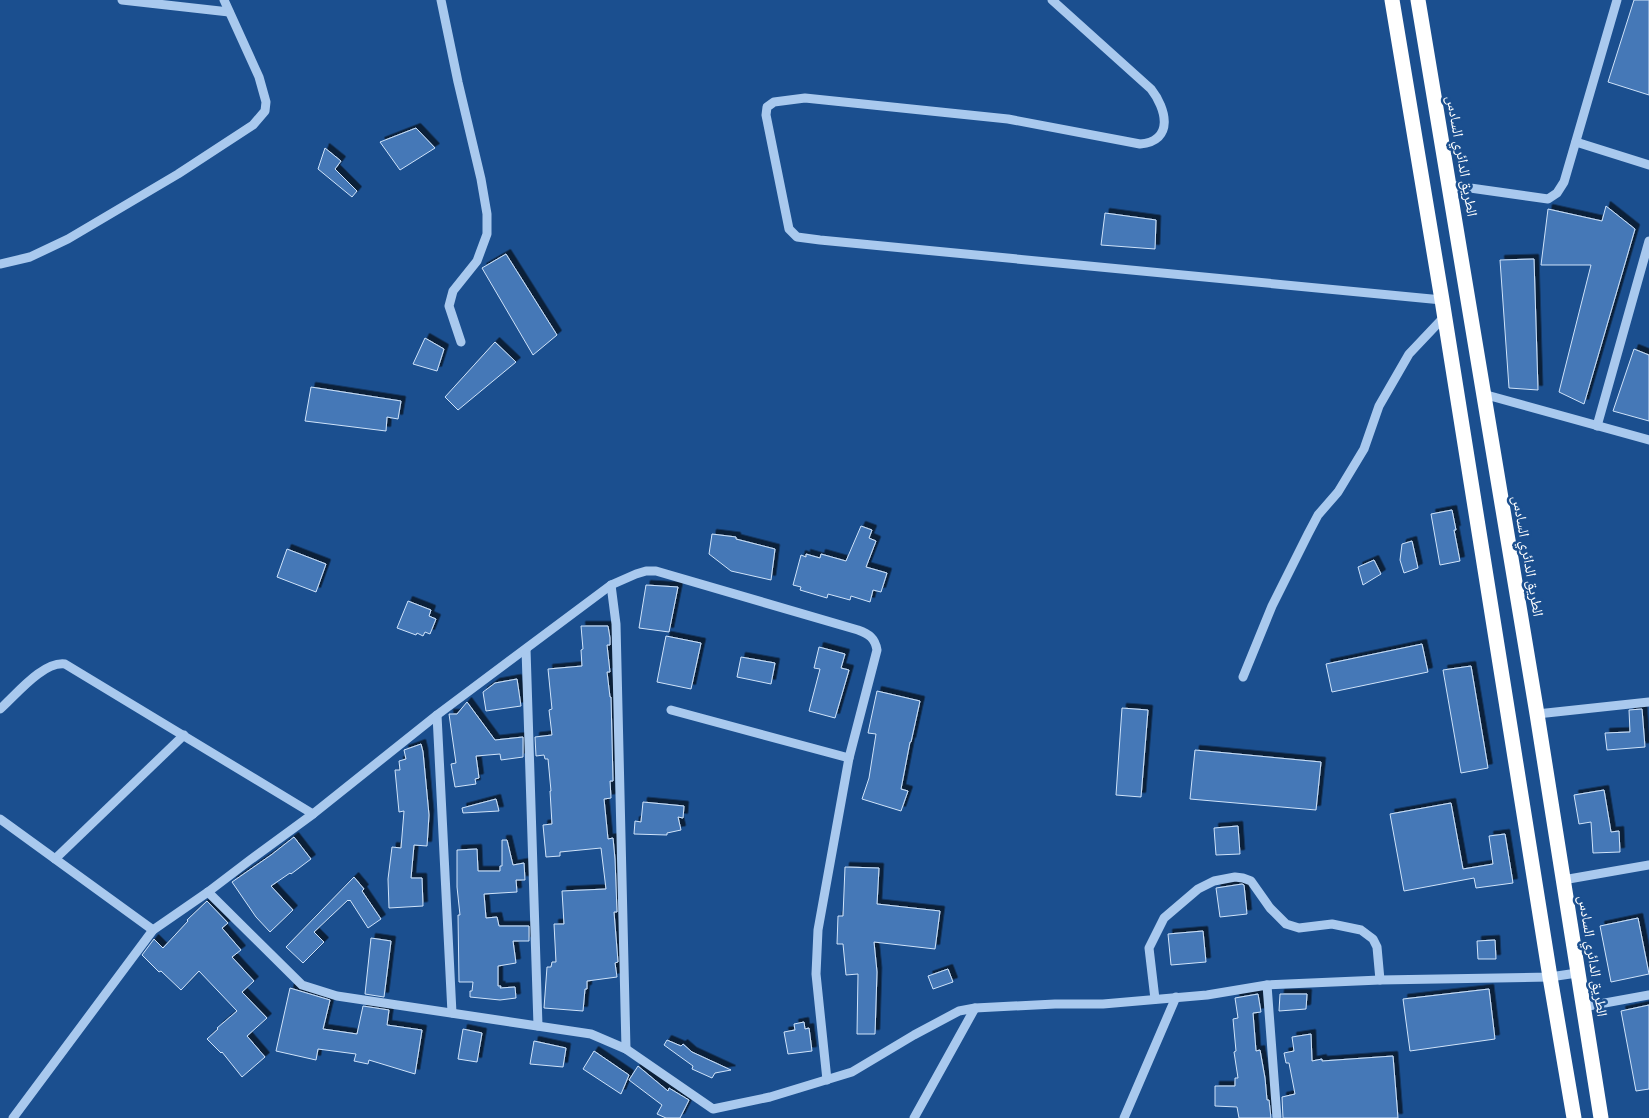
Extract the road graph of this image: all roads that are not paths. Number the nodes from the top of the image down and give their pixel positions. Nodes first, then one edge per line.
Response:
1 (122, 0) edge
2 (224, 0) edge
3 (441, 0) edge
4 (1052, 0) edge
5 (1392, 0) edge
6 (1418, 0) edge
7 (1618, 0) edge
8 (229, 12) junction
9 (1576, 142) junction
10 (1649, 165) edge
11 (1449, 185) junction
12 (1649, 241) edge
13 (0, 264) edge
14 (1442, 300) junction
15 (1444, 317) junction
16 (460, 342) dead end
17 (1483, 394) junction
18 (1597, 426) junction
19 (1649, 440) edge
20 (611, 585) junction
21 (526, 649) junction
22 (1244, 677) dead end
23 (1649, 702) edge
24 (0, 709) edge
25 (671, 710) dead end
26 (1536, 714) junction
27 (437, 715) junction
28 (184, 735) junction
29 (849, 758) junction
30 (314, 814) junction
31 (0, 819) edge
32 (55, 859) junction
33 (1649, 865) edge
34 (1563, 880) junction
35 (208, 892) junction
36 (153, 930) junction
37 (1577, 973) junction
38 (1550, 977) junction
39 (1380, 980) junction
40 (1267, 985) junction
41 (1649, 995) edge
42 (1176, 997) junction
43 (1154, 999) junction
44 (1583, 1007) junction
45 (975, 1008) junction
46 (452, 1013) junction
47 (538, 1026) junction
48 (626, 1049) junction
49 (827, 1080) junction
50 (712, 1109) junction
51 (13, 1118) edge
52 (707, 1118) edge
53 (914, 1118) edge
54 (1124, 1118) edge
55 (1277, 1118) edge
56 (1574, 1118) edge
57 (1601, 1118) edge

1 - 8 street
2 - 8 street
3 - 16 street
4 - 14 street
5 - 14 highway
6 - 11 highway, الطريق الدائري السادس
7 - 9 street
8 - 13 street
9 - 10 street
9 - 11 street
11 - 17 highway, الطريق الدائري السادس
12 - 18 street
14 - 15 highway
15 - 22 street
15 - 38 highway
17 - 18 street
17 - 26 highway, الطريق الدائري السادس
18 - 19 street
20 - 21 street
20 - 29 street
20 - 48 street
21 - 27 street
21 - 47 street
23 - 26 street
24 - 28 street
25 - 29 street
26 - 34 highway, الطريق الدائري السادس
27 - 30 street
27 - 46 street
28 - 30 street
28 - 32 street
29 - 49 street
30 - 35 street
31 - 32 street
32 - 36 street
33 - 34 street
34 - 37 highway, الطريق الدائري السادس
35 - 36 street
35 - 46 street
36 - 51 street
37 - 38 street
37 - 44 highway, الطريق الدائري السادس
38 - 39 street
38 - 56 highway
39 - 40 street
39 - 43 street
40 - 42 street
40 - 55 street
41 - 44 street
42 - 43 street
42 - 54 street
43 - 45 street
44 - 57 highway, الطريق الدائري السادس
45 - 49 street
45 - 53 street
46 - 47 street
47 - 48 street
48 - 50 street
49 - 50 street
50 - 52 street

